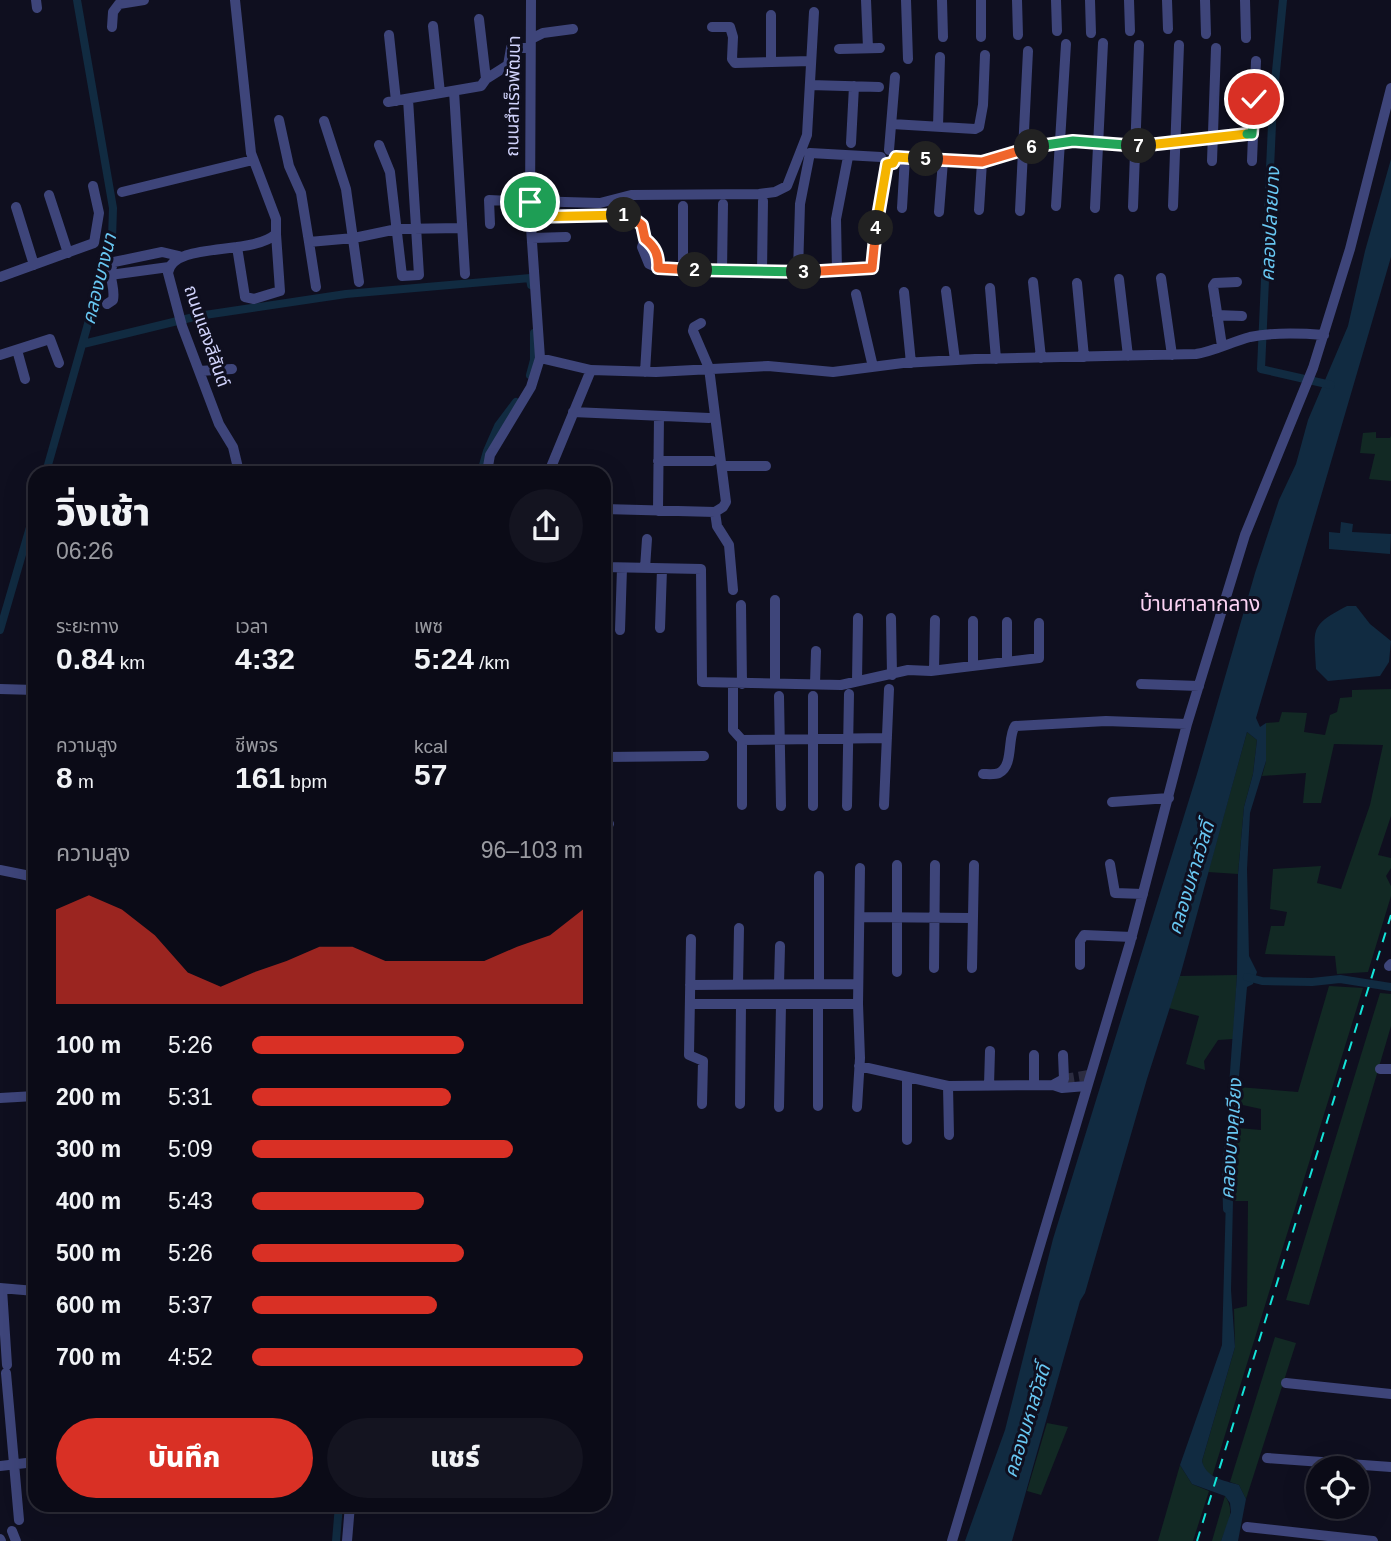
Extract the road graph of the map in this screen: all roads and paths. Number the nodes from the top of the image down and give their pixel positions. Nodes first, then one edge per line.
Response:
1 (144, 0) edge
2 (235, 0) edge
3 (531, 0) edge
4 (866, 0) edge
5 (906, 0) edge
6 (942, 0) edge
7 (981, 0) edge
8 (1017, 0) edge
9 (1056, 0) edge
10 (1090, 0) edge
11 (1129, 0) edge
12 (1167, 0) edge
13 (1205, 0) edge
14 (1245, 0) edge
15 (814, 12) dead end
16 (771, 15) dead end
17 (479, 19) dead end
18 (433, 26) dead end
19 (112, 27) dead end
20 (712, 27) dead end
21 (573, 29) dead end
22 (1168, 29) dead end
23 (1057, 31) dead end
24 (1130, 31) dead end
25 (1091, 33) dead end
26 (1206, 34) dead end
27 (389, 35) dead end
28 (1018, 35) dead end
29 (943, 37) dead end
30 (982, 37) dead end
31 (1246, 37) dead end
32 (1103, 43) dead end
33 (531, 44) junction
34 (1066, 44) dead end
35 (1139, 45) dead end
36 (1179, 45) dead end
37 (1216, 48) dead end
38 (839, 49) dead end
39 (1028, 51) dead end
40 (985, 55) dead end
41 (940, 57) dead end
42 (908, 59) dead end
43 (811, 61) junction
44 (1256, 61) dead end
45 (771, 62) junction
46 (895, 77) dead end
47 (486, 79) junction
48 (810, 85) junction
49 (854, 86) junction
50 (879, 87) dead end
51 (1391, 88) edge
52 (454, 91) junction
53 (440, 93) junction
54 (408, 99) junction
55 (279, 120) dead end
56 (324, 121) dead end
57 (892, 124) junction
58 (938, 126) junction
59 (1252, 134) junction
60 (1213, 138) junction
61 (1059, 141) junction
62 (1175, 142) junction
63 (851, 143) dead end
64 (1100, 144) junction
65 (379, 145) dead end
66 (1135, 146) junction
67 (1024, 148) junction
68 (848, 157) junction
69 (892, 157) junction
70 (253, 160) junction
71 (943, 161) junction
72 (1212, 161) dead end
73 (1251, 161) dead end
74 (982, 162) junction
75 (93, 186) dead end
76 (122, 191) dead end
77 (49, 195) dead end
78 (530, 201) junction
79 (763, 201) dead end
80 (723, 204) dead end
81 (1173, 205) dead end
82 (683, 206) dead end
83 (1056, 206) dead end
84 (16, 207) dead end
85 (1133, 207) dead end
86 (902, 208) dead end
87 (1095, 208) dead end
88 (979, 210) dead end
89 (1020, 211) dead end
90 (939, 212) dead end
91 (530, 217) junction
92 (490, 224) dead end
93 (462, 228) junction
94 (397, 229) junction
95 (416, 229) junction
96 (276, 234) junction
97 (566, 237) dead end
98 (354, 238) junction
99 (532, 238) junction
100 (309, 242) junction
101 (237, 247) junction
102 (68, 253) junction
103 (179, 256) junction
104 (34, 265) junction
105 (169, 267) junction
106 (683, 270) junction
107 (722, 271) junction
108 (837, 271) junction
109 (762, 272) junction
110 (798, 272) junction
111 (465, 274) dead end
112 (1, 275) edge
113 (110, 275) junction
114 (1161, 278) dead end
115 (1119, 279) dead end
116 (359, 282) dead end
117 (1033, 282) dead end
118 (1237, 282) dead end
119 (1077, 283) dead end
120 (316, 287) dead end
121 (990, 288) dead end
122 (946, 291) dead end
123 (904, 292) dead end
124 (856, 295) dead end
125 (107, 304) dead end
126 (649, 306) dead end
127 (1217, 315) junction
128 (1242, 316) dead end
129 (701, 323) dead end
130 (1324, 335) junction
131 (1222, 346) junction
132 (17, 350) junction
133 (0, 355) edge
134 (1172, 355) junction
135 (1128, 356) junction
136 (1084, 357) junction
137 (540, 358) junction
138 (1041, 358) junction
139 (996, 359) junction
140 (955, 360) junction
141 (59, 363) dead end
142 (911, 363) junction
143 (873, 367) junction
144 (709, 368) junction
145 (233, 369) dead end
146 (591, 370) junction
147 (199, 371) junction
148 (645, 372) junction
149 (25, 379) dead end
150 (573, 412) junction
151 (659, 416) junction
152 (709, 418) dead end
153 (658, 461) junction
154 (717, 463) junction
155 (238, 466) edge
156 (488, 466) edge
157 (551, 466) edge
158 (766, 466) dead end
159 (611, 509) edge
160 (657, 511) junction
161 (715, 512) junction
162 (647, 539) dead end
163 (611, 567) edge
164 (622, 568) junction
165 (645, 568) junction
166 (662, 569) junction
167 (733, 590) dead end
168 (775, 600) dead end
169 (741, 604) dead end
170 (858, 618) dead end
171 (891, 618) dead end
172 (935, 620) dead end
173 (973, 621) dead end
174 (1007, 622) dead end
175 (1038, 623) dead end
176 (660, 628) dead end
177 (620, 630) dead end
178 (816, 651) dead end
179 (1007, 662) junction
180 (974, 666) junction
181 (934, 670) junction
182 (892, 675) junction
183 (858, 681) junction
184 (775, 683) junction
185 (738, 684) junction
186 (1141, 684) dead end
187 (1199, 686) junction
188 (0, 689) edge
189 (889, 689) dead end
190 (28, 690) edge
191 (814, 690) junction
192 (849, 694) dead end
193 (779, 696) dead end
194 (1187, 724) junction
195 (887, 738) junction
196 (779, 739) junction
197 (847, 739) junction
198 (742, 740) junction
199 (812, 740) junction
200 (611, 757) edge
201 (704, 757) dead end
202 (983, 774) dead end
203 (1169, 798) junction
204 (1112, 803) dead end
205 (742, 805) dead end
206 (884, 805) dead end
207 (781, 806) dead end
208 (813, 806) dead end
209 (847, 806) dead end
210 (1110, 864) dead end
211 (897, 865) dead end
212 (935, 865) dead end
213 (974, 865) dead end
214 (860, 869) dead end
215 (0, 870) edge
216 (28, 876) edge
217 (819, 876) dead end
218 (1143, 894) junction
219 (860, 918) junction
220 (897, 918) junction
221 (935, 918) junction
222 (972, 918) junction
223 (739, 928) dead end
224 (1132, 937) junction
225 (691, 939) dead end
226 (780, 946) dead end
227 (1080, 965) dead end
228 (934, 968) dead end
229 (972, 968) dead end
230 (897, 972) dead end
231 (819, 983) junction
232 (738, 984) junction
233 (779, 984) junction
234 (858, 984) junction
235 (690, 985) junction
236 (690, 1004) junction
237 (858, 1004) junction
238 (741, 1005) junction
239 (781, 1005) junction
240 (818, 1005) junction
241 (990, 1051) dead end
242 (1034, 1055) dead end
243 (1063, 1055) dead end
244 (859, 1066) junction
245 (907, 1078) junction
246 (989, 1085) junction
247 (1034, 1085) junction
248 (1053, 1085) junction
249 (948, 1086) junction
250 (1086, 1086) junction
251 (28, 1096) edge
252 (0, 1098) edge
253 (702, 1104) dead end
254 (740, 1104) dead end
255 (818, 1106) dead end
256 (779, 1107) dead end
257 (858, 1107) dead end
258 (949, 1135) dead end
259 (907, 1140) dead end
260 (1, 1288) edge
261 (28, 1290) edge
262 (1286, 1383) dead end
263 (1391, 1394) edge
264 (1267, 1458) dead end
265 (28, 1462) edge
266 (14, 1463) junction
267 (0, 1466) edge
268 (1391, 1467) edge
269 (349, 1512) edge
270 (19, 1520) dead end
271 (1247, 1527) dead end
272 (347, 1541) edge
273 (952, 1541) edge
274 (1373, 1541) edge

1 - 19 street
2 - 70 street
3 - 33 street, ถนนสำเร็จพัฒนา
4 - 38 street
5 - 42 street
6 - 29 street
7 - 30 street
8 - 28 street
9 - 23 street
10 - 25 street
11 - 24 street
12 - 22 street
13 - 26 street
14 - 31 street
15 - 43 street
16 - 45 street
17 - 47 street
18 - 53 street
20 - 45 street
21 - 33 street
27 - 54 street
32 - 64 street
33 - 47 street
33 - 78 street, ถนนสำเร็จพัฒนา
34 - 61 street
35 - 66 street
36 - 62 street
37 - 60 street
39 - 67 street
40 - 58 street
41 - 58 street
43 - 45 street
43 - 48 street
44 - 59 street
46 - 57 street
47 - 52 street
48 - 49 street
48 - 78 street
49 - 50 street
49 - 63 street
51 - 130 street
52 - 53 street
52 - 93 street
53 - 54 street
54 - 95 street
55 - 100 street
56 - 98 street
57 - 58 street
57 - 69 street
59 - 60 street
59 - 73 street
60 - 62 street
60 - 72 street
61 - 64 street
61 - 67 street
61 - 83 street
62 - 66 street
62 - 81 street
64 - 66 street
64 - 87 street
65 - 94 street
66 - 85 street
67 - 74 street
67 - 89 street
68 - 69 street
68 - 108 street
68 - 110 street
69 - 71 street
69 - 86 street
69 - 108 street
70 - 76 street
70 - 96 street
71 - 74 street
71 - 90 street
74 - 88 street
75 - 102 street
77 - 102 street
78 - 91 street, ถนนสำเร็จพัฒนา
78 - 92 street
79 - 109 street
80 - 107 street
82 - 106 street
84 - 104 street
91 - 99 street, ถนนสำเร็จพัฒนา
91 - 106 street
93 - 95 street
93 - 111 street
94 - 95 street
94 - 95 street
94 - 98 street
96 - 101 street
96 - 101 street
97 - 99 street
98 - 100 street
98 - 116 street
99 - 137 street, ถนนสำเร็จพัฒนา
100 - 120 street
101 - 103 street
102 - 104 street
103 - 105 street, ถนนแสงสีสันต์
103 - 113 street
104 - 112 street
105 - 113 street
105 - 147 street, ถนนแสงสีสันต์
106 - 107 street
107 - 109 street
108 - 110 street
109 - 110 street
113 - 125 street
114 - 134 street
115 - 135 street
117 - 138 street
118 - 127 street
119 - 136 street
121 - 139 street
122 - 140 street
123 - 142 street
124 - 143 street
126 - 148 street
127 - 128 street
127 - 131 street
129 - 144 street
130 - 131 street
130 - 187 street
131 - 134 street
132 - 133 street
132 - 141 street
132 - 149 street
134 - 135 street
135 - 136 street
136 - 138 street
137 - 146 street
137 - 156 street, ถนนสำเร็จพัฒนา
138 - 139 street
139 - 140 street
140 - 142 street
142 - 143 street
143 - 144 street
144 - 148 street
144 - 154 street
145 - 147 street
146 - 148 street
146 - 150 street
147 - 155 street, ถนนแสงสีสันต์
150 - 151 street
150 - 157 street
151 - 152 street
151 - 153 street
153 - 154 street
153 - 160 street
154 - 158 street
154 - 161 street
159 - 160 street
160 - 161 street
161 - 167 street
162 - 165 street
163 - 164 street
164 - 165 street
164 - 177 street
165 - 166 street
166 - 176 street
166 - 185 street
168 - 184 street
169 - 185 street
170 - 183 street
171 - 182 street
172 - 181 street
173 - 180 street
174 - 179 street
175 - 179 street
178 - 191 street
179 - 180 street
180 - 181 street
181 - 182 street
182 - 183 street
183 - 191 street
184 - 185 street
184 - 191 street
185 - 198 street
186 - 187 street
187 - 194 street
188 - 190 street
189 - 195 street
191 - 199 street
192 - 197 street
193 - 196 street
194 - 202 street
194 - 203 street
195 - 197 street
195 - 206 street
196 - 198 street
196 - 199 street
196 - 207 street
197 - 199 street
197 - 209 street
198 - 205 street
199 - 208 street
200 - 201 street
203 - 204 street
203 - 218 street
210 - 218 street
211 - 220 street
212 - 221 street
213 - 222 street
214 - 219 street
215 - 216 street
217 - 231 street
218 - 224 street
219 - 220 street
219 - 234 street
220 - 221 street
220 - 230 street
221 - 222 street
221 - 228 street
222 - 229 street
223 - 232 street
224 - 227 street
224 - 250 street
225 - 235 street
226 - 233 street
231 - 233 street
231 - 234 street
232 - 233 street
232 - 235 street
234 - 237 street
235 - 236 street
236 - 238 street
236 - 253 street
237 - 240 street
237 - 244 street
238 - 239 street
238 - 254 street
239 - 240 street
239 - 256 street
240 - 255 street
241 - 246 street
242 - 247 street
243 - 248 street
244 - 245 street
244 - 257 street
245 - 249 street
245 - 259 street
246 - 247 street
246 - 249 street
247 - 248 street
248 - 250 street
249 - 258 street
250 - 273 street
251 - 252 street
260 - 261 street
260 - 266 street
262 - 263 street
264 - 268 street
265 - 266 street
266 - 267 street
266 - 270 street
269 - 272 street
271 - 274 street

